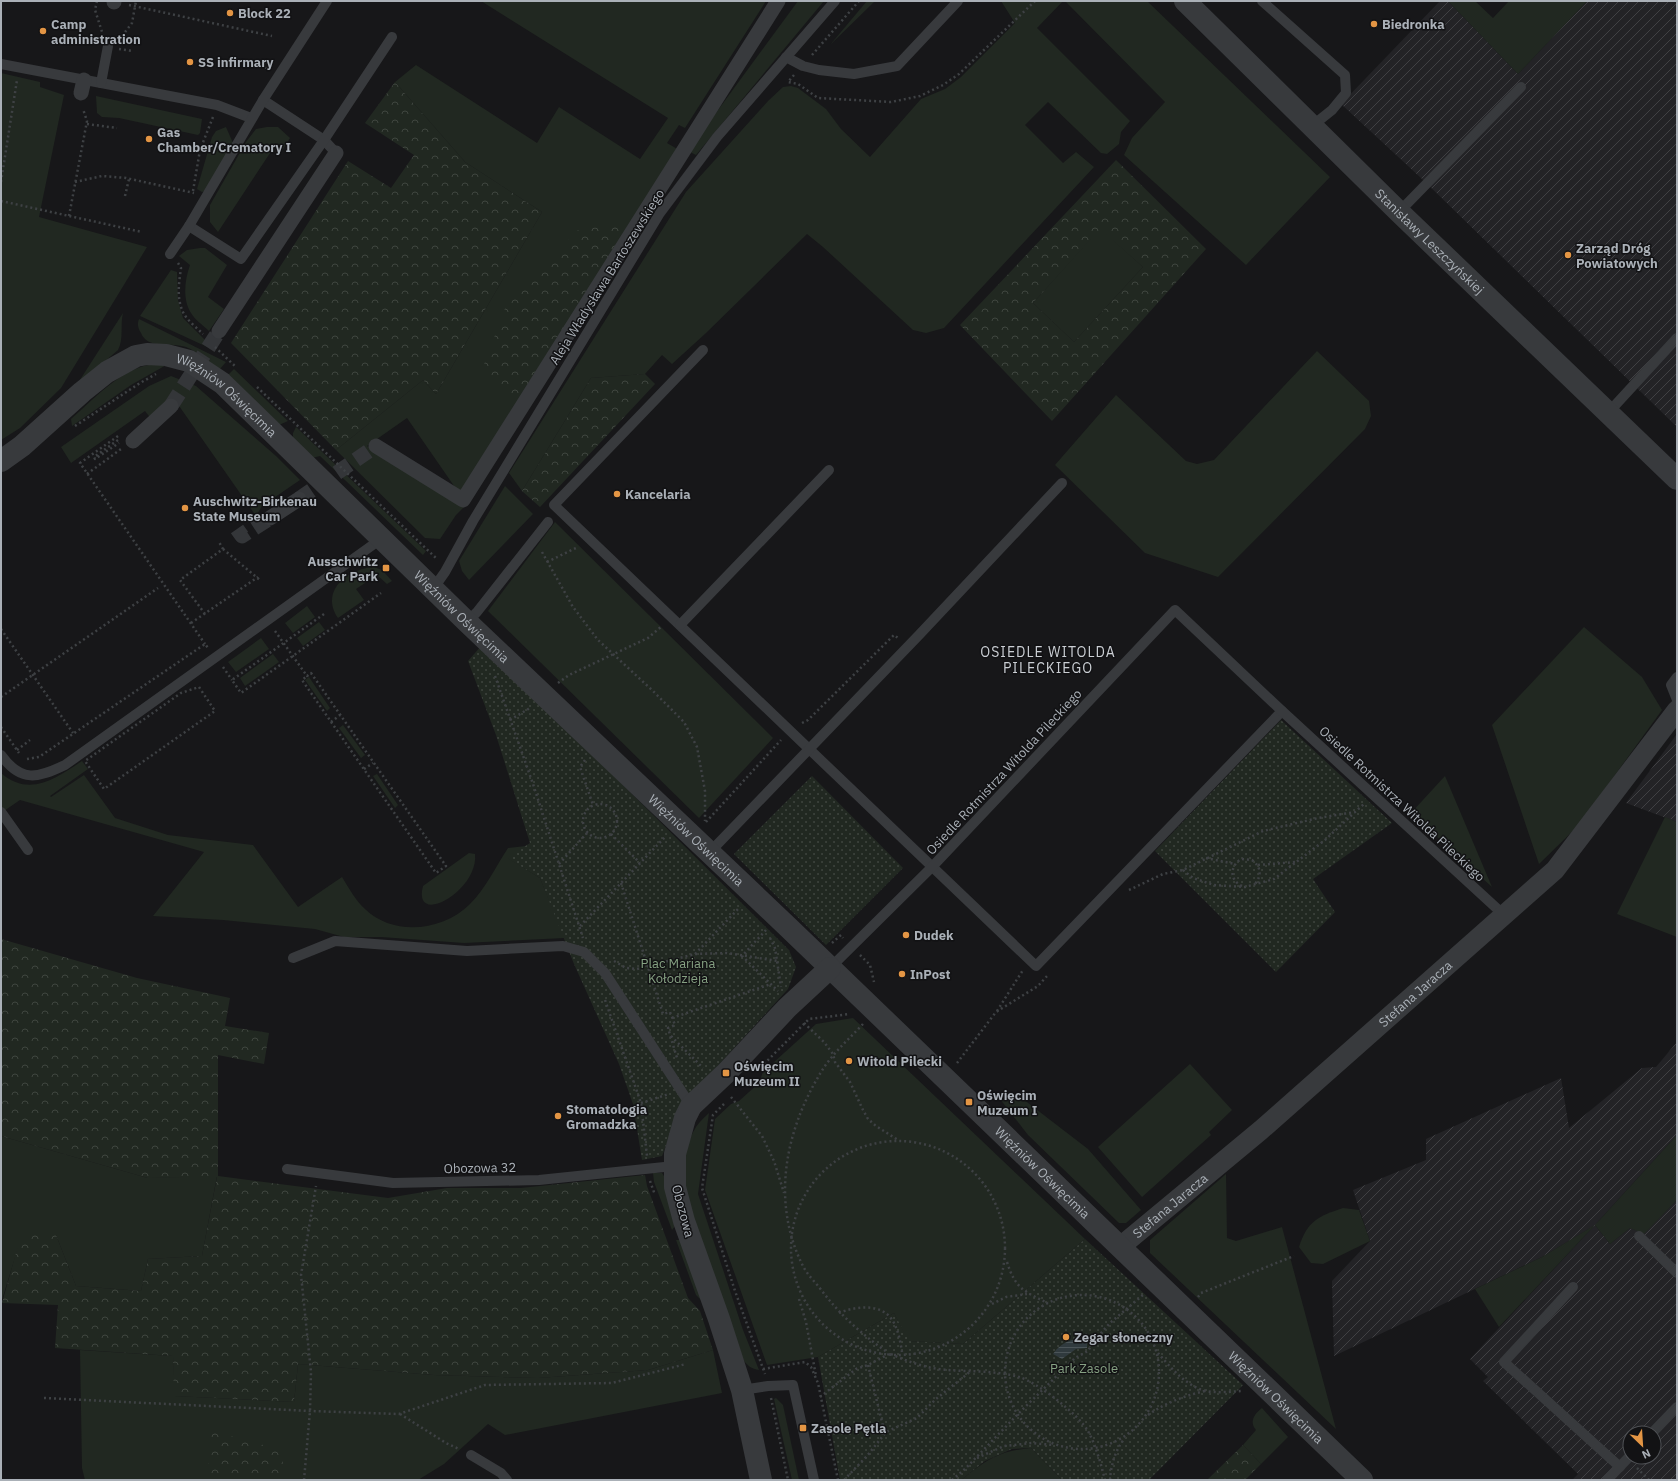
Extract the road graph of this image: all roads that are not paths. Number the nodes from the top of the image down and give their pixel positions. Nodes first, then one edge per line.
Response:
1 (327, 1) edge
2 (778, 1) edge
3 (835, 1) edge
4 (958, 1) edge
5 (1185, 1) edge
6 (1262, 1) edge
7 (392, 37) dead end
8 (108, 46) road end
9 (786, 57) junction
10 (1, 64) edge
11 (101, 83) junction
12 (1521, 87) dead end
13 (263, 100) junction
14 (251, 118) junction
15 (1312, 126) junction
16 (324, 140) junction
17 (336, 153) joint
18 (1399, 212) junction
19 (188, 226) junction
20 (170, 254) road end
21 (216, 338) tunnel mouth
22 (1677, 338) edge
23 (703, 350) dead end
24 (172, 406) tunnel mouth
25 (1608, 413) junction
26 (133, 441) road end
27 (376, 446) dead end
28 (1, 461) edge
29 (829, 470) dead end
30 (1677, 479) edge
31 (1062, 483) dead end
32 (298, 499) tunnel mouth
33 (270, 518) tunnel mouth
34 (548, 522) road end
35 (381, 539) junction
36 (433, 590) junction
37 (467, 622) junction
38 (680, 626) junction
39 (1677, 677) edge
40 (1677, 700) edge
41 (1677, 710) edge
42 (1282, 711) junction
43 (809, 749) junction
44 (1, 755) edge
45 (1, 812) edge
46 (28, 850) dead end
47 (709, 853) junction
48 (932, 867) junction
49 (1504, 915) junction
50 (293, 958) dead end
51 (830, 968) junction
52 (686, 1098) junction
53 (674, 1166) junction
54 (286, 1169) dead end
55 (1639, 1236) dead end
56 (1120, 1247) junction
57 (1677, 1273) edge
58 (1573, 1287) dead end
59 (742, 1390) junction
60 (1677, 1407) edge
61 (1660, 1425) edge
62 (472, 1454) road end
63 (1620, 1467) joint
64 (507, 1480) edge
65 (761, 1480) edge
66 (814, 1480) edge
67 (1362, 1480) edge
68 (1608, 1480) edge

1 - 13 lane
2 - 27 street
3 - 9 lane, Aleja Władysława Bartoszewskiego
4 - 9 lane
5 - 15 street, Stanisławy Leszczyńskiej
6 - 15 lane
7 - 16 lane
8 - 11 lane
9 - 36 lane, Aleja Władysława Bartoszewskiego
10 - 11 lane
11 - 14 lane
12 - 18 lane
13 - 14 lane
13 - 16 lane
14 - 19 lane
15 - 18 street, Stanisławy Leszczyńskiej
16 - 17 lane
16 - 19 lane
17 - 21 street
18 - 25 street, Stanisławy Leszczyńskiej
19 - 20 lane
22 - 25 lane
23 - 38 lane, Osiedle Rotmistrza Witolda Pileckiego
24 - 26 street
25 - 30 street, Stanisławy Leszczyńskiej
28 - 35 street, Więźniów Oświęcimia
29 - 38 lane
31 - 43 lane
32 - 33 street
34 - 37 lane
35 - 36 street, Więźniów Oświęcimia
35 - 44 lane
36 - 37 street, Więźniów Oświęcimia
37 - 47 street, Więźniów Oświęcimia
38 - 43 lane, Osiedle Rotmistrza Witolda Pileckiego
39 - 40 lane
41 - 49 street, Stefana Jaracza
42 - 48 lane, Osiedle Rotmistrza Witolda Pileckiego
42 - 48 lane, Osiedle Rotmistrza Witolda Pileckiego
42 - 49 lane, Osiedle Rotmistrza Witolda Pileckiego
43 - 47 lane
43 - 48 lane, Osiedle Rotmistrza Witolda Pileckiego
45 - 46 lane
47 - 51 street, Więźniów Oświęcimia
48 - 51 lane, Osiedle Rotmistrza Witolda Pileckiego
49 - 56 street, Stefana Jaracza
50 - 52 lane
51 - 52 street, Obozowa
51 - 56 street, Więźniów Oświęcimia
52 - 53 street, Obozowa
53 - 54 lane, Obozowa 32
53 - 59 street, Obozowa
55 - 57 lane
56 - 67 street, Więźniów Oświęcimia
58 - 63 lane
59 - 65 street, Obozowa
59 - 66 lane
60 - 61 lane
62 - 64 lane
63 - 68 lane

